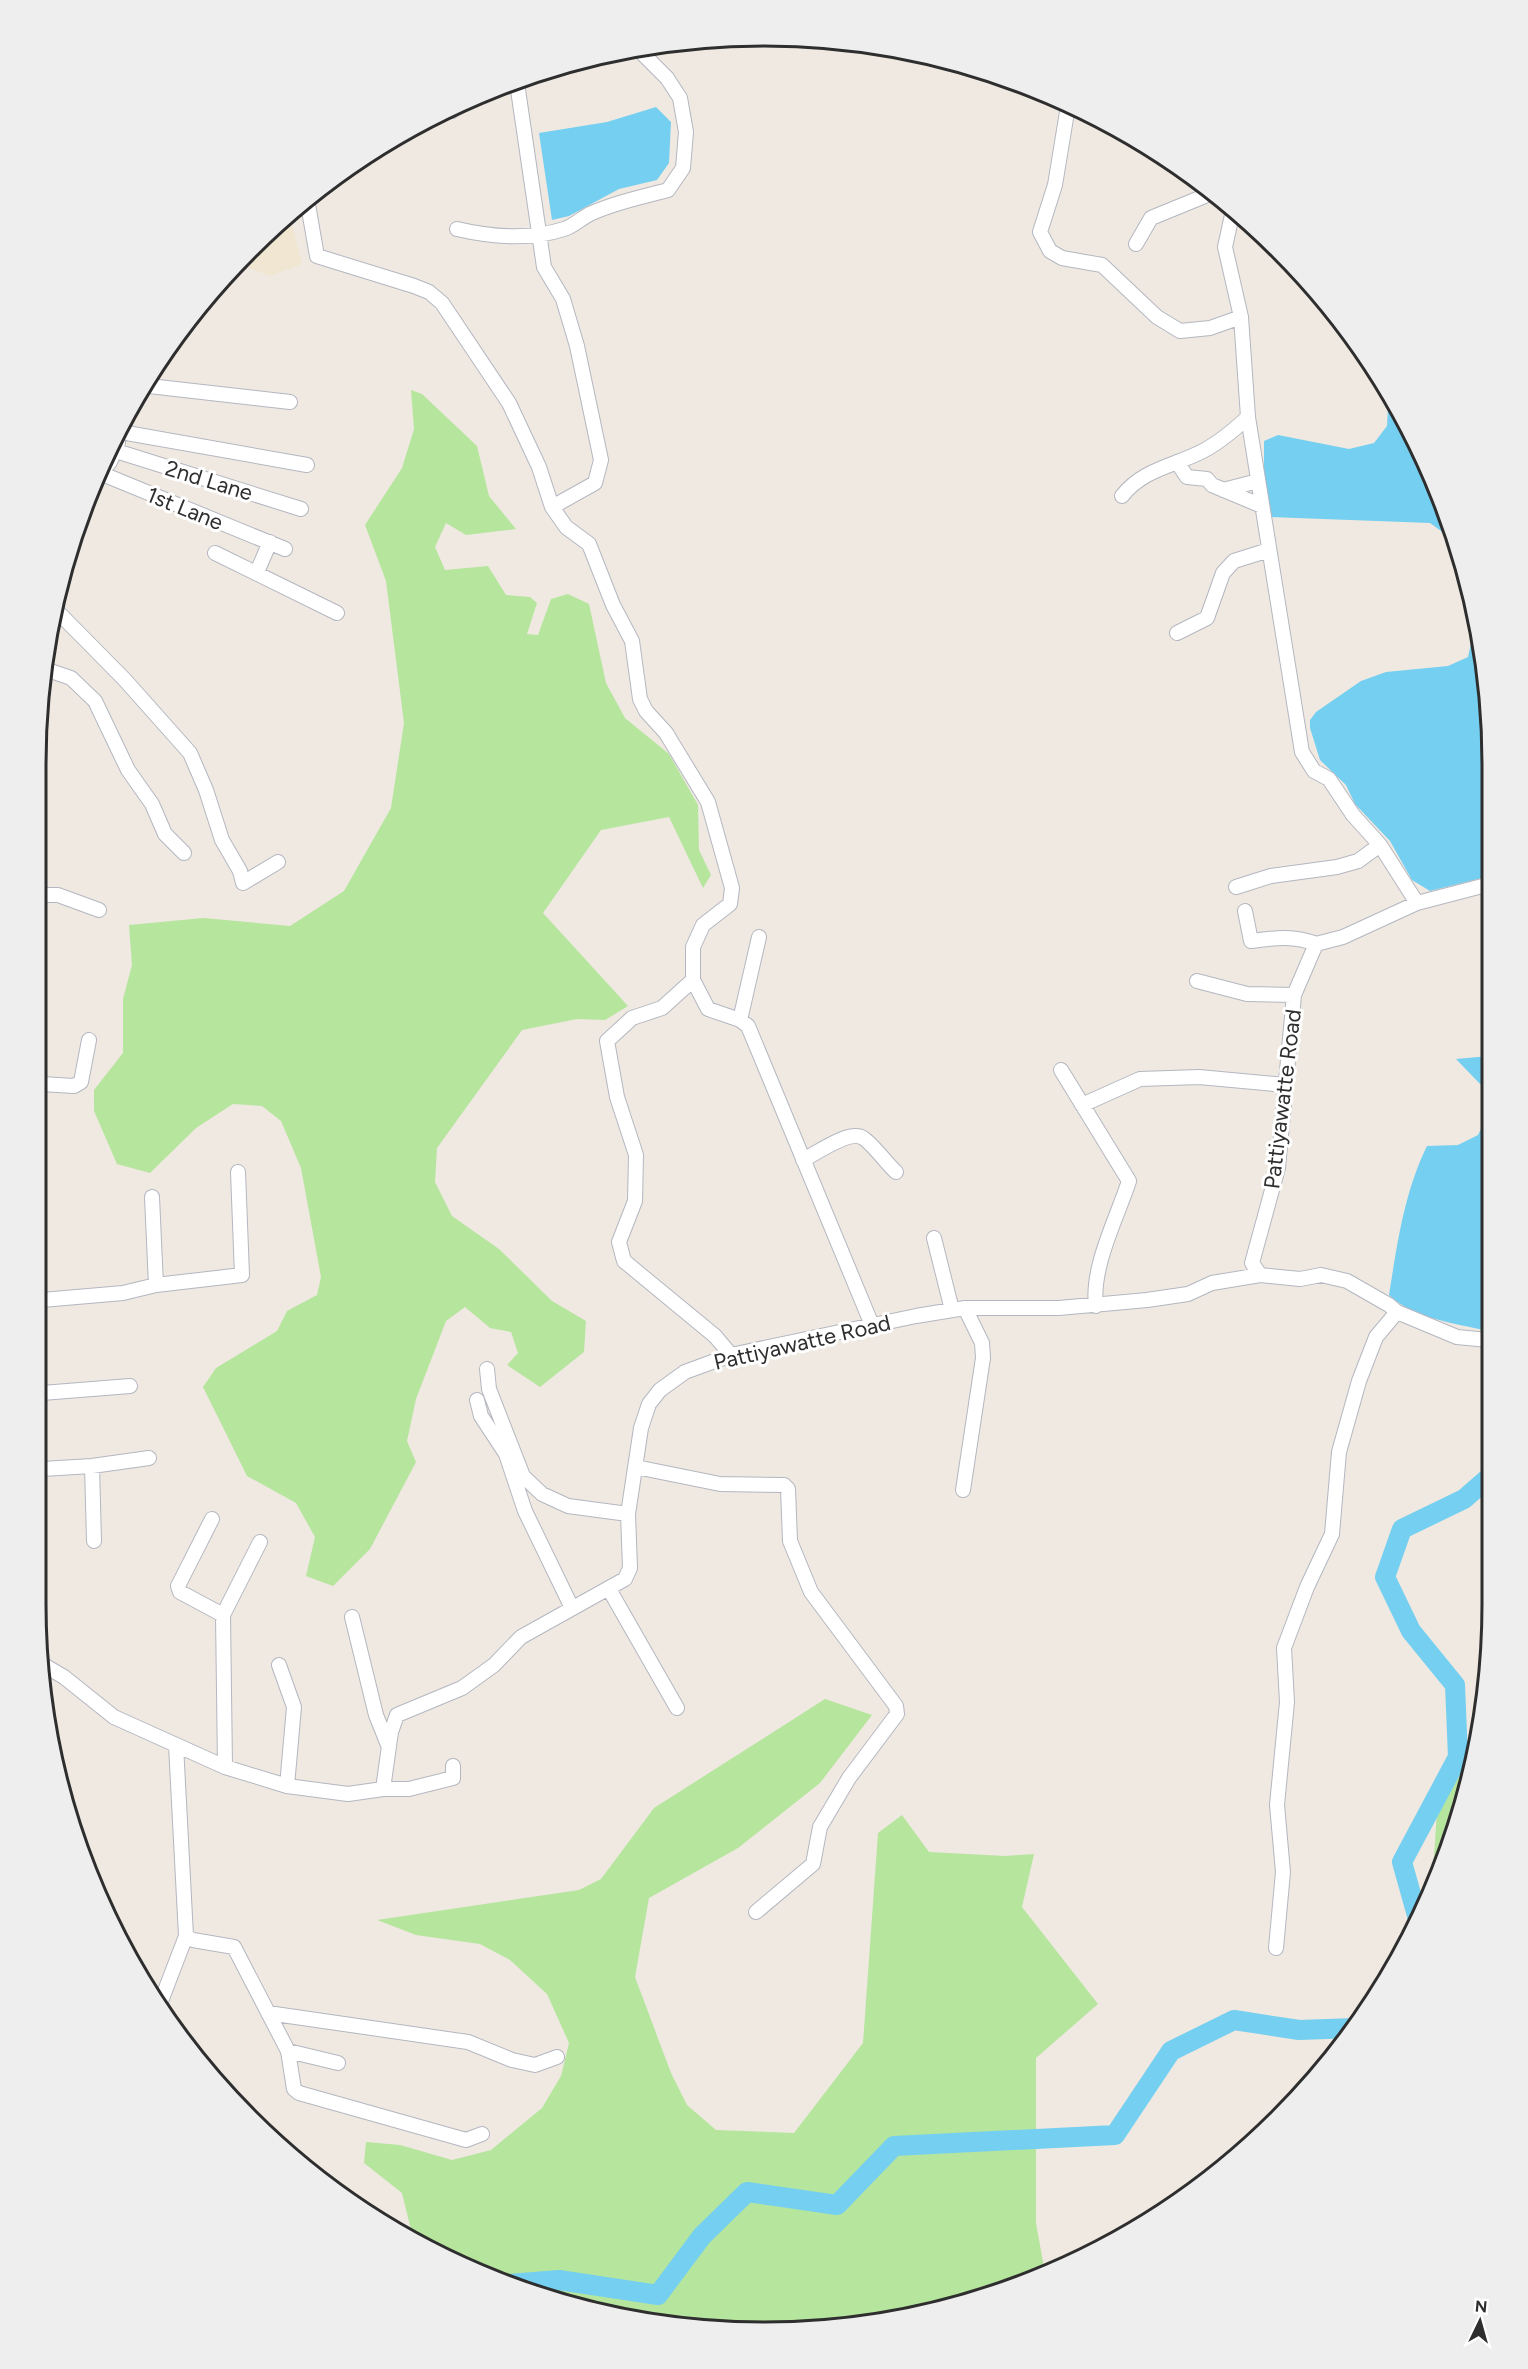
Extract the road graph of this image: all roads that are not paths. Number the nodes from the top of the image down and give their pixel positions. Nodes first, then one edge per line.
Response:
1 (646, 57) edge
2 (518, 90) edge
3 (1067, 114) edge
4 (1203, 197) edge
5 (309, 210) edge
6 (1231, 220) edge
7 (457, 229) dead end
8 (540, 235) junction
9 (1136, 244) dead end
10 (1241, 317) junction
11 (154, 387) edge
12 (290, 402) dead end
13 (1248, 417) junction
14 (129, 431) edge
15 (118, 452) edge
16 (1177, 462) junction
17 (307, 465) dead end
18 (107, 476) edge
19 (1258, 481) junction
20 (1223, 490) junction
21 (1122, 496) dead end
22 (1262, 506) junction
23 (552, 507) junction
24 (301, 509) dead end
25 (270, 542) junction
26 (285, 549) dead end
27 (1269, 550) junction
28 (215, 553) dead end
29 (257, 572) junction
30 (337, 613) dead end
31 (62, 616) edge
32 (1177, 633) dead end
33 (53, 672) edge
34 (1380, 845) junction
35 (184, 853) dead end
36 (278, 862) dead end
37 (1236, 886) dead end
38 (1481, 886) edge
39 (47, 895) edge
40 (1417, 903) junction
41 (99, 910) dead end
42 (1245, 911) dead end
43 (759, 937) dead end
44 (1316, 944) junction
45 (693, 980) junction
46 (1197, 981) dead end
47 (1294, 995) junction
48 (740, 1020) junction
49 (89, 1040) dead end
50 (1061, 1070) dead end
51 (47, 1084) edge
52 (1286, 1085) junction
53 (1082, 1105) junction
54 (803, 1160) junction
55 (238, 1172) dead end
56 (896, 1172) dead end
57 (152, 1197) dead end
58 (934, 1238) dead end
59 (1260, 1275) junction
60 (156, 1285) junction
61 (47, 1300) edge
62 (1096, 1305) junction
63 (958, 1309) junction
64 (1397, 1312) junction
65 (872, 1325) junction
66 (1481, 1339) edge
67 (731, 1355) junction
68 (488, 1369) dead end
69 (130, 1386) dead end
70 (47, 1393) edge
71 (477, 1400) dead end
72 (149, 1458) dead end
73 (92, 1466) junction
74 (636, 1467) junction
75 (47, 1469) edge
76 (963, 1490) dead end
77 (628, 1514) junction
78 (212, 1519) dead end
79 (94, 1541) dead end
80 (260, 1542) dead end
81 (609, 1589) junction
82 (572, 1608) junction
83 (223, 1615) junction
84 (352, 1617) dead end
85 (279, 1665) dead end
86 (50, 1669) edge
87 (677, 1708) dead end
88 (176, 1745) junction
89 (389, 1749) junction
90 (453, 1766) dead end
91 (225, 1767) junction
92 (287, 1786) junction
93 (383, 1790) junction
94 (756, 1912) dead end
95 (186, 1936) junction
96 (1276, 1948) dead end
97 (163, 1998) edge
98 (268, 2013) junction
99 (288, 2051) junction
100 (557, 2057) dead end
101 (338, 2063) dead end
102 (482, 2134) dead end

1 - 8 street
2 - 8 street
3 - 10 street
4 - 9 street
5 - 23 street
6 - 10 street
7 - 8 street
8 - 23 street
10 - 13 street
11 - 12 street
13 - 16 street
13 - 19 street
14 - 17 street
15 - 24 street, 2nd Lane
16 - 20 street
16 - 21 street
18 - 25 street, 1st Lane
19 - 20 street
19 - 22 street
20 - 22 street
22 - 27 street
23 - 45 street
25 - 26 street, 1st Lane
25 - 29 street
27 - 32 street
27 - 34 street
28 - 29 street, 1st Lane
29 - 30 street, 1st Lane
31 - 36 street
33 - 35 street
34 - 37 street
34 - 40 street
38 - 40 street
39 - 41 street
40 - 44 street
42 - 44 street
43 - 48 street
44 - 47 street, Pattiyawatte Road
45 - 48 street
45 - 67 street
46 - 47 street
47 - 52 street, Pattiyawatte Road
48 - 54 street
49 - 51 street
50 - 53 street
52 - 53 street
52 - 59 street, Pattiyawatte Road
53 - 62 street
54 - 56 street
54 - 65 street
55 - 60 street
57 - 60 street
58 - 63 street
59 - 62 street, Pattiyawatte Road
59 - 64 street
60 - 61 street
62 - 63 street, Pattiyawatte Road
63 - 65 street, Pattiyawatte Road
63 - 76 street
64 - 66 street
64 - 96 street
65 - 67 street, Pattiyawatte Road
67 - 74 street, Pattiyawatte Road
68 - 77 street
69 - 70 street
71 - 82 street
72 - 73 street
73 - 75 street
73 - 79 street
74 - 77 street, Pattiyawatte Road
74 - 94 street
77 - 81 street, Pattiyawatte Road
78 - 83 street
80 - 83 street
81 - 82 street, Pattiyawatte Road
81 - 87 street
82 - 89 street, Pattiyawatte Road
83 - 91 street
84 - 89 street
85 - 92 street
86 - 88 street
88 - 91 street
88 - 95 street
89 - 93 street, Pattiyawatte Road
90 - 93 street
91 - 92 street
92 - 93 street
95 - 97 street
95 - 98 street
98 - 99 street
98 - 100 street
99 - 101 street
99 - 102 street

